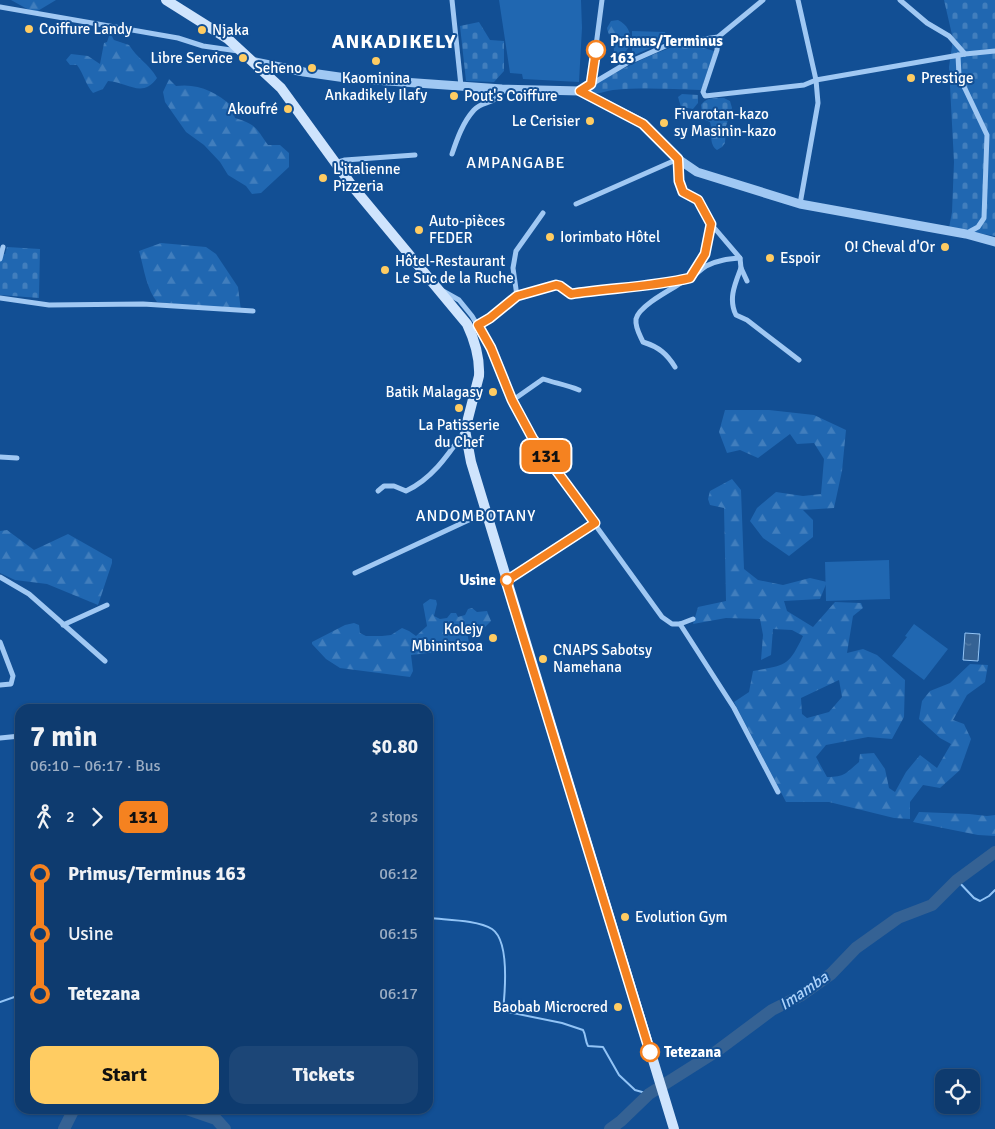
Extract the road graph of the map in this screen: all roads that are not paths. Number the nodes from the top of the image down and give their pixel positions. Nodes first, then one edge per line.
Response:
1 (166, 0) edge
2 (452, 0) edge
3 (602, 0) edge
4 (763, 0) edge
5 (798, 0) edge
6 (900, 0) edge
7 (0, 8) edge
8 (718, 37) junction
9 (995, 51) edge
10 (244, 52) junction
11 (965, 54) junction
12 (958, 55) junction
13 (255, 62) junction
14 (816, 80) junction
15 (591, 84) junction
16 (461, 86) junction
17 (502, 89) junction
18 (580, 91) junction
19 (452, 154) dead end
20 (415, 156) dead end
21 (678, 159) junction
22 (335, 163) junction
23 (576, 204) dead end
24 (800, 204) junction
25 (543, 213) dead end
26 (711, 224) junction
27 (966, 234) junction
28 (995, 242) edge
29 (3, 247) dead end
30 (740, 258) junction
31 (0, 259) edge
32 (741, 268) junction
33 (690, 278) junction
34 (747, 281) dead end
35 (434, 286) junction
36 (517, 296) junction
37 (0, 298) edge
38 (253, 311) dead end
39 (478, 325) junction
40 (799, 360) dead end
41 (675, 367) dead end
42 (579, 390) dead end
43 (512, 400) junction
44 (466, 430) junction
45 (0, 457) edge
46 (17, 458) dead end
47 (378, 491) dead end
48 (486, 512) junction
49 (595, 523) junction
50 (355, 573) dead end
51 (0, 577) edge
52 (506, 581) junction
53 (107, 605) dead end
54 (693, 619) dead end
55 (64, 624) junction
56 (680, 624) junction
57 (0, 642) edge
58 (105, 661) dead end
59 (0, 685) edge
60 (15, 736) edge
61 (0, 738) edge
62 (778, 792) dead end
63 (674, 1129) edge

1 - 10 main road
2 - 16 street
3 - 15 street
4 - 8 street
5 - 14 street
6 - 11 street
7 - 10 street
8 - 14 street
8 - 15 street
9 - 11 street
10 - 13 main road
11 - 12 street
12 - 14 street
12 - 27 street
13 - 16 street
13 - 22 main road
14 - 24 street
15 - 18 street
16 - 17 street
17 - 18 street
17 - 19 street
18 - 21 street
20 - 22 street
21 - 23 street
21 - 24 street
21 - 26 street
22 - 35 main road
24 - 27 street
25 - 36 street
26 - 30 street
26 - 33 street
27 - 28 street
29 - 31 street
30 - 32 street
30 - 33 street
32 - 34 street
32 - 40 street
33 - 36 street
33 - 41 street
35 - 39 street
35 - 44 main road
36 - 39 street
37 - 38 street
39 - 43 street
42 - 43 street
43 - 49 street
44 - 47 street
44 - 48 main road
45 - 46 street
48 - 50 street
48 - 52 main road
49 - 52 street
49 - 56 street
51 - 55 street
52 - 63 main road
53 - 55 street
54 - 56 street
55 - 58 street
56 - 62 street
57 - 59 street
60 - 61 street

